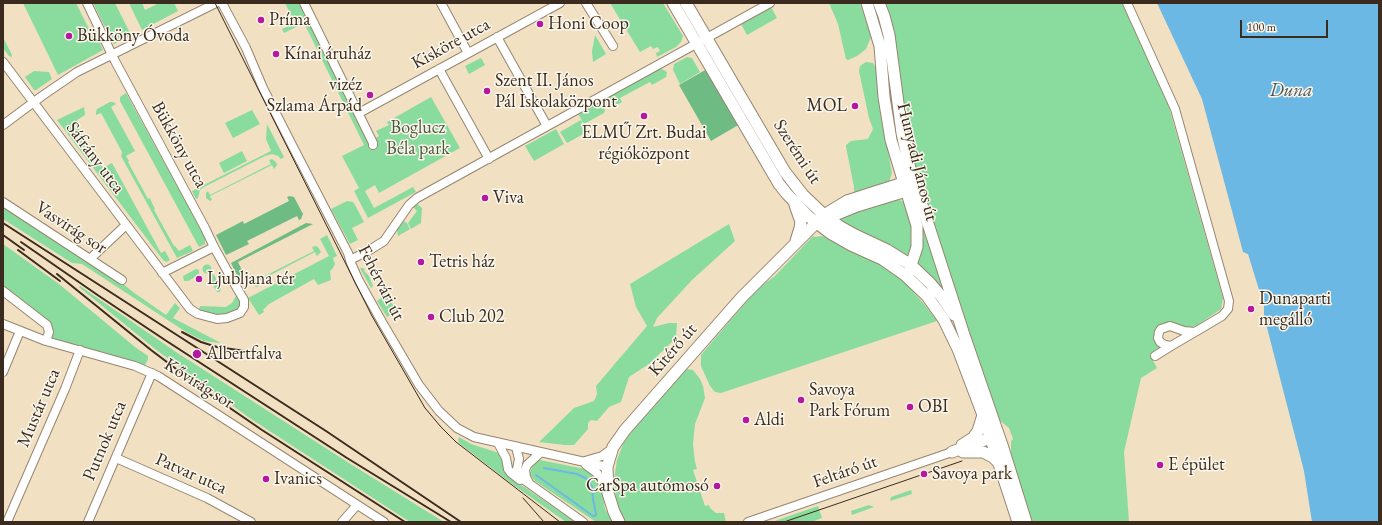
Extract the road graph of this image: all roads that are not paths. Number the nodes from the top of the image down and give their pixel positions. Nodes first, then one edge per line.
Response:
1 (87, 3) edge
2 (216, 3) edge
3 (222, 3) edge
4 (304, 3) edge
5 (441, 3) edge
6 (560, 3) edge
7 (586, 3) edge
8 (673, 3) edge
9 (686, 3) edge
10 (770, 3) edge
11 (867, 3) edge
12 (879, 3) edge
13 (1127, 3) edge
14 (497, 37) junction
15 (702, 40) junction
16 (613, 46) dead end
17 (468, 53) junction
18 (112, 55) junction
19 (3, 62) edge
20 (439, 69) junction
21 (34, 103) junction
22 (358, 113) junction
23 (3, 125) edge
24 (547, 126) junction
25 (373, 145) dead end
26 (489, 159) junction
27 (897, 162) junction
28 (908, 186) junction
29 (885, 189) junction
30 (3, 202) edge
31 (794, 203) junction
32 (823, 219) junction
33 (126, 225) junction
34 (795, 244) junction
35 (214, 247) junction
36 (90, 259) junction
37 (350, 260) junction
38 (911, 265) junction
39 (162, 273) junction
40 (122, 280) dead end
41 (914, 283) junction
42 (3, 291) edge
43 (3, 324) edge
44 (20, 331) junction
45 (1195, 332) junction
46 (964, 336) junction
47 (46, 341) junction
48 (1171, 346) junction
49 (80, 350) junction
50 (1155, 356) dead end
51 (3, 372) edge
52 (152, 373) junction
53 (982, 415) junction
54 (996, 428) junction
55 (990, 438) junction
56 (498, 443) junction
57 (614, 447) junction
58 (516, 448) junction
59 (952, 452) junction
60 (540, 453) junction
61 (116, 458) junction
62 (507, 461) junction
63 (582, 462) junction
64 (998, 462) junction
65 (607, 468) junction
66 (530, 485) junction
67 (608, 493) junction
68 (357, 505) junction
69 (7, 522) edge
70 (88, 522) edge
71 (251, 522) edge
72 (342, 522) edge
73 (384, 522) edge
74 (583, 522) edge
75 (619, 522) edge
76 (748, 522) edge
77 (1018, 522) edge
78 (1026, 522) edge

1 - 18 street, Bükköny utca
2 - 18 street
3 - 37 street, Fehérvári út
4 - 22 street
5 - 17 street
6 - 14 street, Kisköre utca
7 - 16 street
8 - 15 main road, Szerémi út
9 - 15 main road, Szerémi út
10 - 15 street
11 - 27 main road, Hunyadi János út
12 - 28 main road, Hunyadi János út
13 - 45 street
14 - 17 street, Kisköre utca
14 - 24 street
15 - 24 street
15 - 31 main road, Szerémi út
15 - 32 main road, Szerémi út
17 - 20 street, Kisköre utca
18 - 21 street
18 - 35 street, Bükköny utca
19 - 21 street, Sáfrány utca
20 - 22 street, Kisköre utca
20 - 26 street
21 - 23 street
21 - 33 street, Sáfrány utca
22 - 25 street
24 - 26 street
26 - 37 street
27 - 28 main road, Hunyadi János út
27 - 29 main road
28 - 29 main road, Kitérő út
28 - 32 main road, Kitérő út
28 - 38 main road, Hunyadi János út
28 - 46 main road, Hunyadi János út
29 - 32 main road, Kitérő út
30 - 36 street, Vasvirág sor
31 - 32 main road, Szerémi út
31 - 34 main road
32 - 34 main road, Kitérő út
32 - 38 main road, Szerémi út
32 - 41 main road, Szerémi út
33 - 36 street
33 - 39 street, Sáfrány utca
34 - 57 main road, Kitérő út
35 - 39 street
35 - 39 street, Bükköny utca
36 - 40 street, Vasvirág sor
37 - 56 street, Fehérvári út
38 - 41 main road, Hunyadi János út
38 - 46 main road, Szerémi út
41 - 53 main road
42 - 47 street
43 - 44 street, Kővirág sor
44 - 47 street, Kővirág sor
44 - 51 street
45 - 48 street
45 - 48 street
46 - 54 main road, Hunyadi János út
47 - 49 street, Kővirág sor
48 - 50 street
49 - 52 street, Kővirág sor
49 - 69 street, Mustár utca
52 - 61 street, Putnok utca
52 - 68 street, Kővirág sor
53 - 55 main road
53 - 59 main road
54 - 55 main road
54 - 78 main road, Hunyadi János út
55 - 59 main road
55 - 64 main road
56 - 58 street, Fehérvári út
56 - 62 street
57 - 63 street
57 - 65 main road, Kitérő út
58 - 60 street, Fehérvári út
58 - 62 street
58 - 66 street
59 - 64 main road
59 - 76 street, Feltáró út
60 - 63 street, Fehérvári út
60 - 66 street
61 - 70 street, Putnok utca
61 - 71 street, Patvar utca
62 - 66 street
63 - 65 street, Fehérvári út
63 - 67 street
64 - 77 main road
65 - 67 main road, Kitérő út
66 - 74 street
67 - 75 main road, Kitérő út
68 - 72 street
68 - 73 street, Kővirág sor

